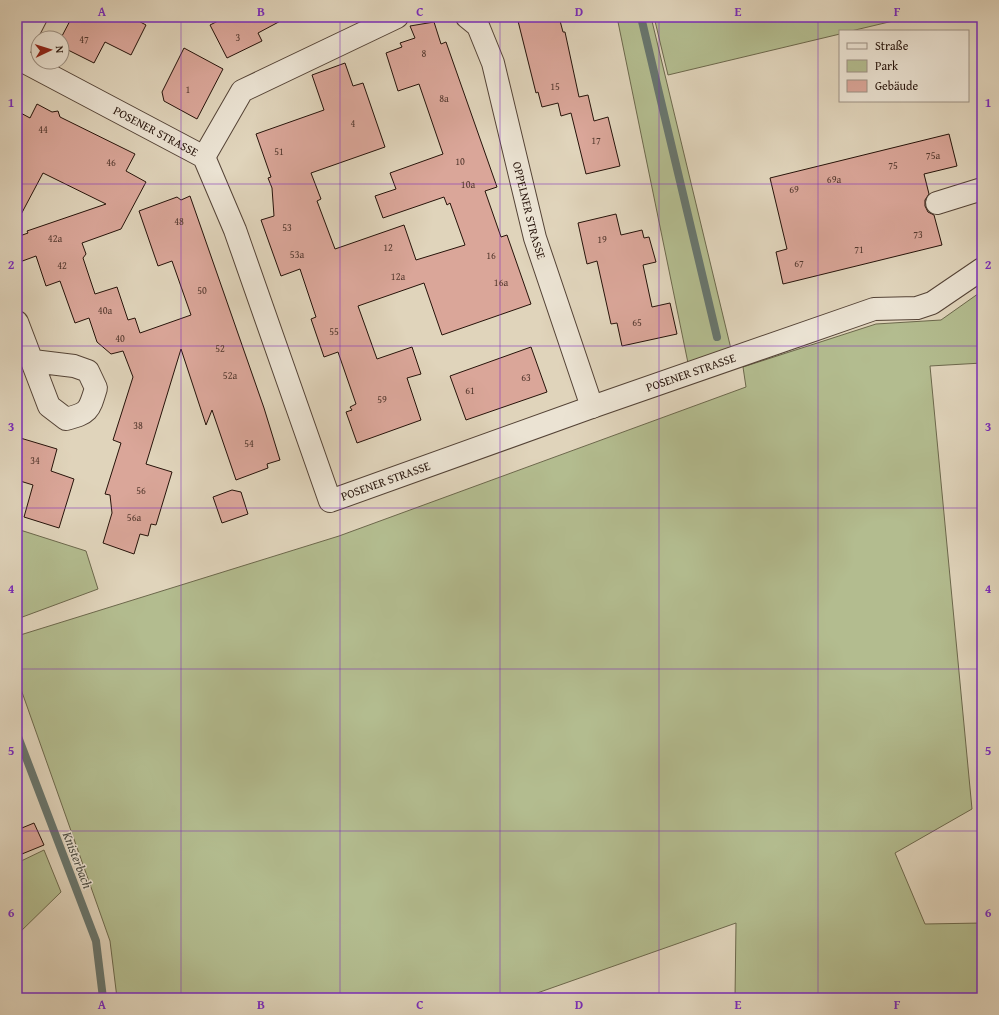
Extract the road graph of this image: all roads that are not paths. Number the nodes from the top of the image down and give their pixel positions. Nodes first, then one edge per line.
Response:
1 (36, 17) edge
2 (397, 17) edge
3 (467, 17) edge
4 (17, 54) edge
5 (17, 58) edge
6 (204, 157) junction
7 (982, 189) edge
8 (937, 203) dead end
9 (982, 269) edge
10 (17, 322) edge
11 (33, 361) dead end
12 (592, 407) junction

1 - 4 street
2 - 6 street
3 - 12 street, OPPELNER STRASSE
5 - 6 street, POSENER STRASSE
6 - 12 street, POSENER STRASSE
7 - 8 street
9 - 12 street, POSENER STRASSE
10 - 11 street

